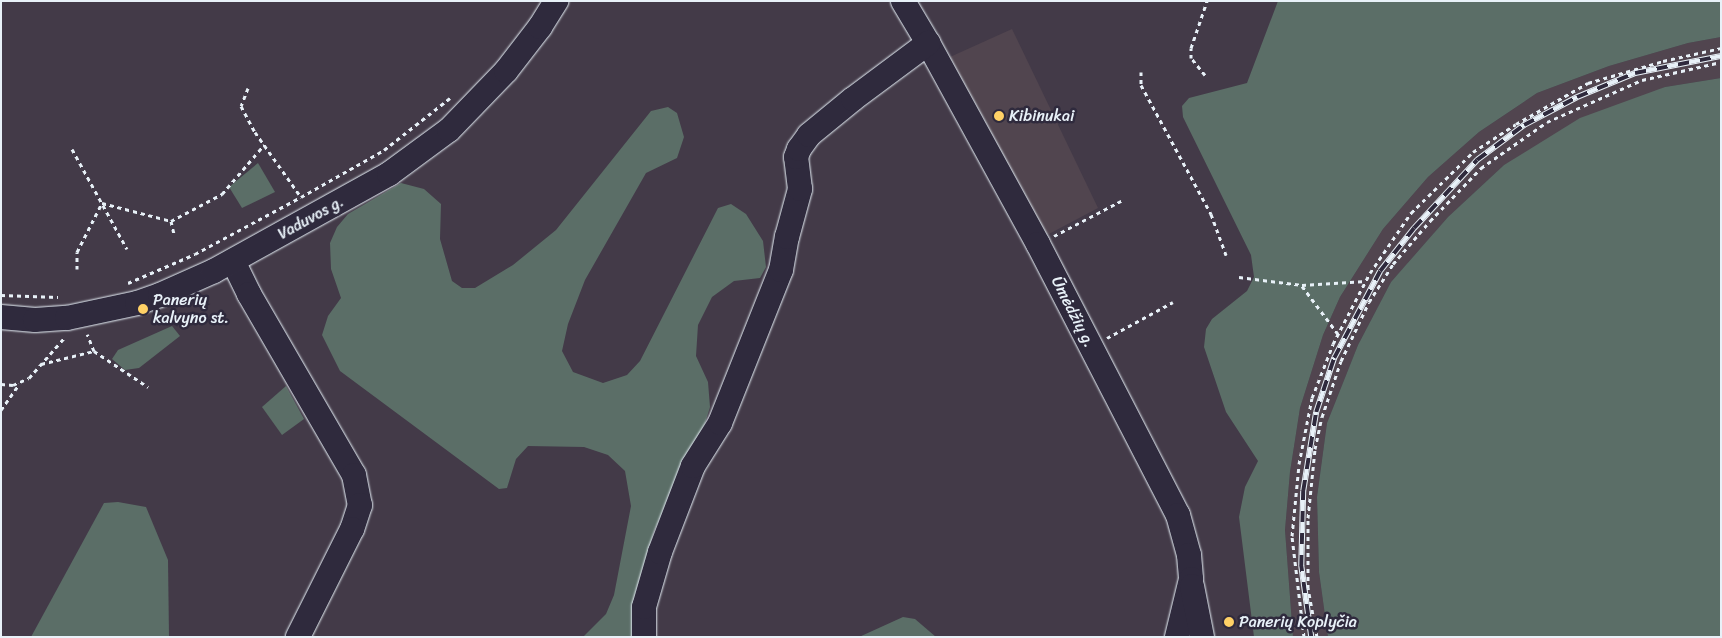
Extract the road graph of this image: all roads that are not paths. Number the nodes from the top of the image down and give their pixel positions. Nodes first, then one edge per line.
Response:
1 (556, 1) edge
2 (903, 1) edge
3 (928, 43) junction
4 (233, 261) junction
5 (1, 317) edge
6 (1191, 579) junction
7 (298, 637) edge
8 (644, 637) edge
9 (1177, 637) edge
10 (1202, 637) edge

1 - 4 street, Vaduvos g.
2 - 3 street, Ūmėdžių g.
3 - 6 street, Ūmėdžių g.
3 - 8 street
4 - 5 street, Vaduvos g.
4 - 7 street
6 - 9 street, Ūmėdžių g.
6 - 10 street

